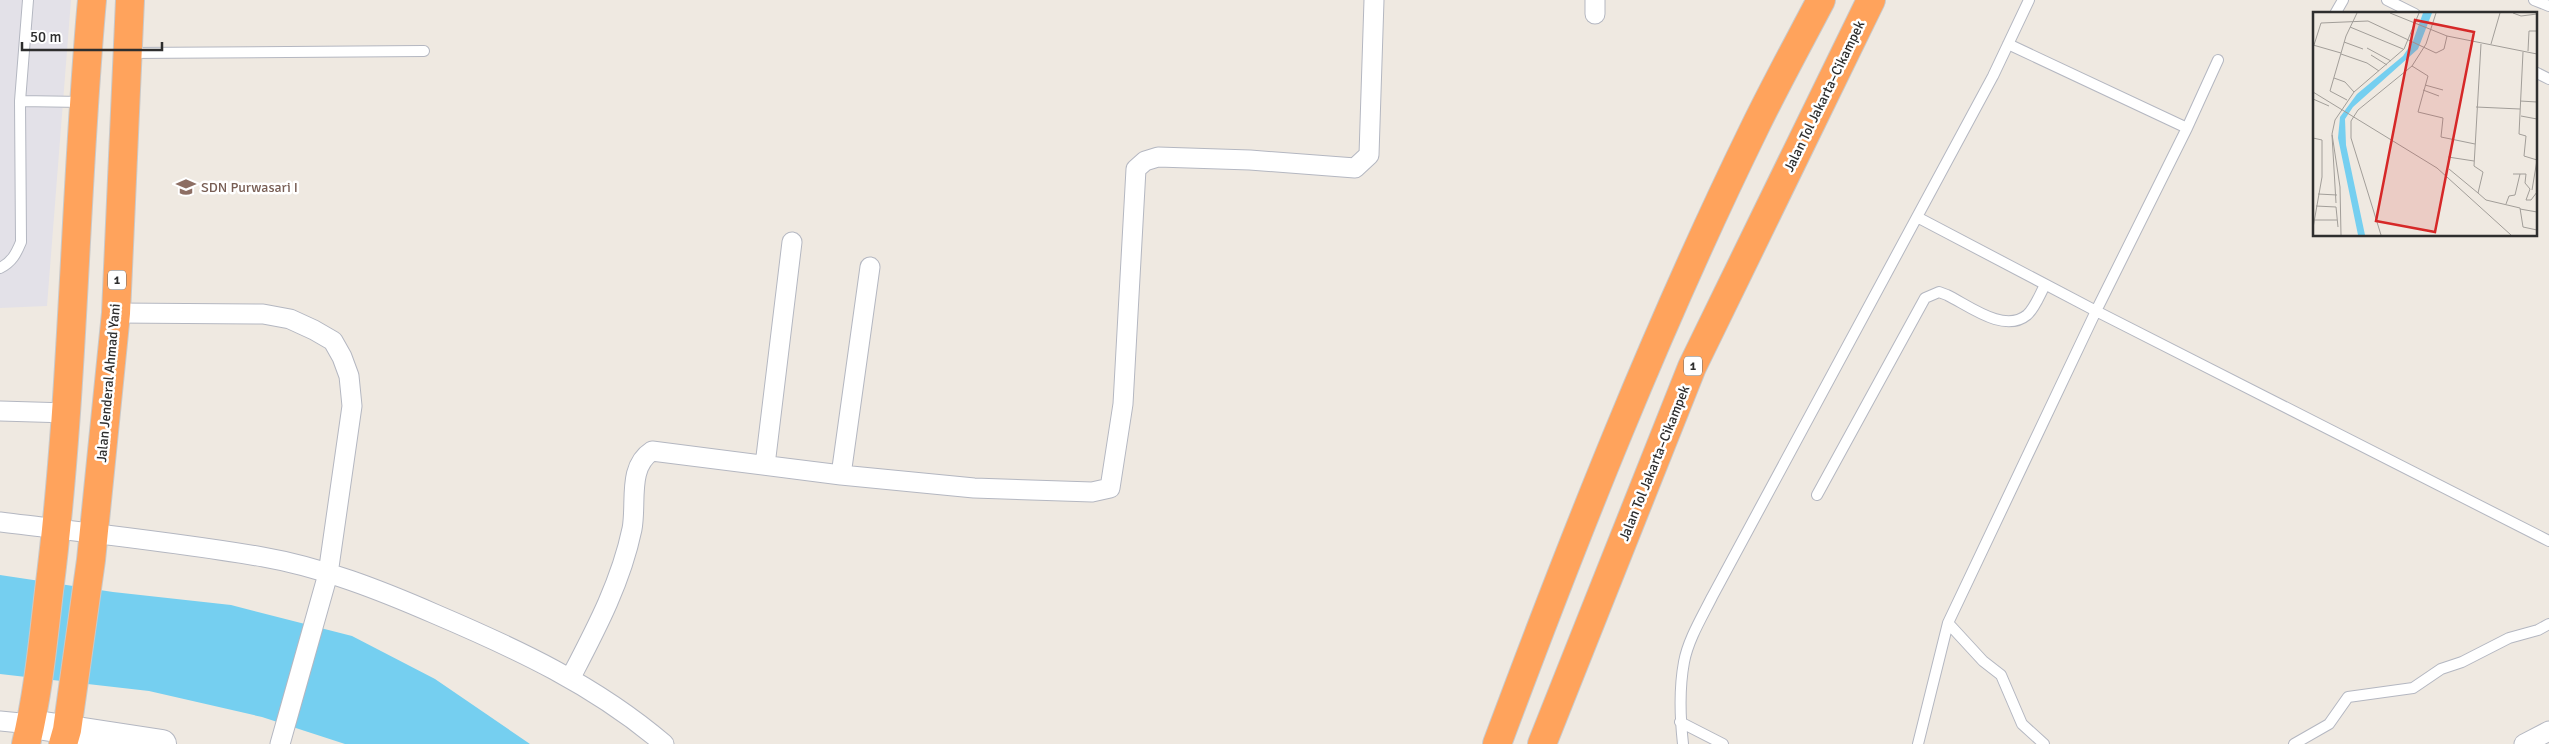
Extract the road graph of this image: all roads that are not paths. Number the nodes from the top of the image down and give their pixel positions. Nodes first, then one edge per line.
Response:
1 (28, 0) edge
2 (92, 0) edge
3 (130, 0) edge
4 (1374, 0) edge
5 (1821, 0) edge
6 (1872, 0) edge
7 (2029, 0) edge
8 (2343, 0) edge
9 (2534, 0) edge
10 (2389, 1) edge
11 (2549, 6) edge
12 (2336, 12) edge
13 (2411, 12) edge
14 (2008, 44) junction
15 (424, 51) dead end
16 (127, 53) junction
17 (2218, 60) dead end
18 (2536, 72) edge
19 (2549, 79) edge
20 (20, 101) junction
21 (83, 102) junction
22 (2187, 128) junction
23 (1917, 217) junction
24 (792, 242) dead end
25 (870, 267) dead end
26 (0, 268) edge
27 (2045, 285) junction
28 (2096, 311) junction
29 (116, 313) junction
30 (0, 411) edge
31 (68, 413) junction
32 (765, 465) junction
33 (840, 475) junction
34 (1817, 495) dead end
35 (0, 522) edge
36 (57, 529) junction
37 (94, 533) junction
38 (2549, 541) edge
39 (328, 574) junction
40 (1948, 623) junction
41 (2549, 624) edge
42 (571, 677) junction
43 (0, 721) edge
44 (1680, 722) junction
45 (67, 726) edge
46 (2549, 731) edge
47 (28, 734) edge
48 (281, 740) edge
49 (162, 744) edge
50 (664, 744) edge
51 (1497, 744) edge
52 (1542, 744) edge
53 (1683, 744) edge
54 (1723, 744) edge
55 (1918, 744) edge
56 (2044, 744) edge
57 (2294, 744) edge
58 (2524, 744) edge

1 - 20 lane
2 - 21 highway
3 - 16 highway, Jalan Jenderal Ahmad Yani / 1
4 - 33 street
5 - 51 highway
6 - 52 highway, Jalan Tol Jakarta–Cikampek / 1
7 - 14 lane
8 - 12 lane
9 - 11 lane
10 - 13 lane
14 - 22 lane
14 - 23 lane
15 - 16 lane
16 - 29 highway, Jalan Jenderal Ahmad Yani / 1
17 - 22 lane
18 - 19 lane
20 - 21 lane
20 - 26 lane
21 - 31 highway
22 - 28 lane
23 - 27 lane
23 - 44 lane
24 - 32 street
25 - 33 street
27 - 28 lane
27 - 34 lane
28 - 38 lane
28 - 40 lane
29 - 37 highway, Jalan Jenderal Ahmad Yani / 1
29 - 39 street
30 - 31 street
31 - 36 highway
32 - 33 street
32 - 42 street
35 - 36 street
36 - 37 street
36 - 47 highway
37 - 39 street
37 - 45 highway, Jalan Jenderal Ahmad Yani / 1
39 - 42 street
39 - 48 street
40 - 55 lane
40 - 56 lane
41 - 57 lane
42 - 50 street
43 - 47 street
44 - 53 lane
44 - 54 lane
45 - 47 street
45 - 49 street
46 - 58 street

